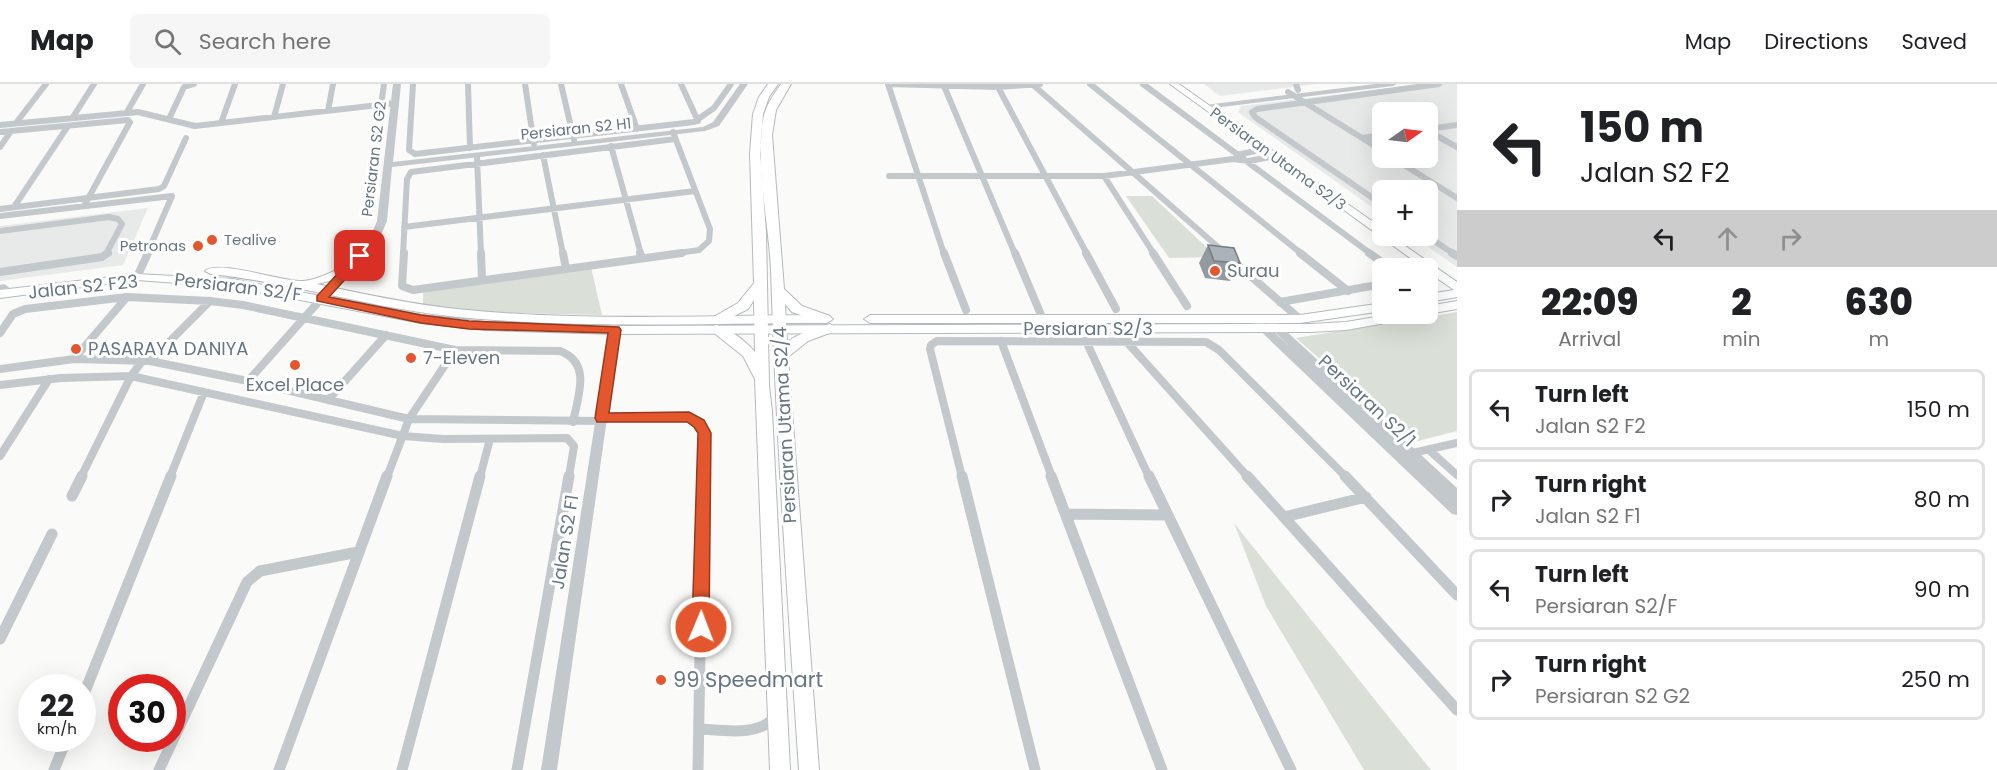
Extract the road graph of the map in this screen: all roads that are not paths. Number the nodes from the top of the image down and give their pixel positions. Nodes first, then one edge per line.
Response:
1 (46, 84) edge
2 (94, 84) edge
3 (143, 84) edge
4 (194, 84) edge
5 (235, 84) edge
6 (284, 84) edge
7 (333, 84) edge
8 (384, 84) edge
9 (397, 84) edge
10 (413, 84) edge
11 (468, 84) edge
12 (525, 84) edge
13 (561, 84) edge
14 (621, 84) edge
15 (681, 84) edge
16 (730, 84) edge
17 (744, 84) edge
18 (773, 84) edge
19 (786, 84) edge
20 (888, 84) edge
21 (1035, 84) edge
22 (1090, 84) edge
23 (1143, 84) edge
24 (1174, 84) edge
25 (1187, 84) edge
26 (1347, 84) edge
27 (1393, 84) edge
28 (1439, 84) edge
29 (944, 86) junction
30 (998, 87) junction
31 (1297, 90) edge
32 (1305, 102) junction
33 (396, 104) junction
34 (1208, 104) junction
35 (381, 105) junction
36 (328, 111) junction
37 (127, 112) junction
38 (73, 117) junction
39 (274, 117) junction
40 (169, 119) junction
41 (698, 121) junction
42 (16, 123) junction
43 (221, 123) junction
44 (0, 125) edge
45 (1457, 125) edge
46 (68, 126) junction
47 (1438, 128) edge
48 (637, 129) junction
49 (12, 131) junction
50 (0, 132) edge
51 (674, 136) junction
52 (1438, 136) edge
53 (1372, 137) edge
54 (186, 138) dead end
55 (1362, 138) junction
56 (574, 139) junction
57 (534, 144) junction
58 (1372, 144) edge
59 (611, 146) junction
60 (0, 147) edge
61 (470, 147) junction
62 (1457, 147) edge
63 (1264, 149) junction
64 (543, 155) junction
65 (1236, 156) junction
66 (1275, 156) junction
67 (477, 159) junction
68 (1249, 161) junction
69 (1191, 164) junction
70 (389, 165) junction
71 (1409, 168) edge
72 (1135, 172) junction
73 (889, 176) dead end
74 (919, 176) junction
75 (1104, 176) junction
76 (984, 177) junction
77 (1045, 177) junction
78 (695, 191) junction
79 (1372, 197) edge
80 (88, 198) junction
81 (1457, 198) edge
82 (625, 199) junction
83 (84, 206) junction
84 (14, 207) junction
85 (553, 208) junction
86 (0, 209) edge
87 (56, 210) junction
88 (0, 216) edge
89 (1372, 216) edge
90 (480, 217) junction
91 (47, 225) junction
92 (1372, 226) edge
93 (404, 227) junction
94 (0, 231) edge
95 (1438, 243) edge
96 (1399, 246) edge
97 (1415, 246) edge
98 (1457, 256) edge
99 (642, 258) junction
100 (1377, 258) edge
101 (348, 269) junction
102 (566, 269) junction
103 (0, 272) edge
104 (139, 274) junction
105 (1457, 275) edge
106 (482, 280) junction
107 (303, 284) junction
108 (760, 284) junction
109 (1372, 286) edge
110 (1457, 287) edge
111 (777, 289) junction
112 (1, 290) edge
113 (1348, 291) junction
114 (1457, 293) edge
115 (325, 294) junction
116 (359, 296) junction
117 (1438, 296) edge
118 (127, 297) junction
119 (210, 301) junction
120 (1280, 302) junction
121 (1457, 305) edge
122 (1187, 306) dead end
123 (1438, 308) edge
124 (1116, 309) dead end
125 (1372, 309) edge
126 (966, 310) dead end
127 (305, 318) junction
128 (1300, 319) junction
129 (1043, 320) junction
130 (1372, 321) edge
131 (762, 323) junction
132 (779, 323) junction
133 (827, 323) junction
134 (1265, 323) junction
135 (716, 324) junction
136 (616, 325) junction
137 (0, 333) edge
138 (386, 335) junction
139 (1001, 341) junction
140 (1086, 341) junction
141 (1126, 341) junction
142 (455, 350) junction
143 (780, 357) junction
144 (74, 359) junction
145 (147, 360) junction
146 (0, 369) edge
147 (131, 376) junction
148 (48, 379) junction
149 (248, 381) junction
150 (0, 385) edge
151 (762, 386) junction
152 (204, 392) junction
153 (328, 400) junction
154 (409, 419) junction
155 (601, 419) junction
156 (573, 422) junction
157 (403, 436) junction
158 (490, 440) junction
159 (1457, 443) edge
160 (1429, 450) junction
161 (1405, 454) junction
162 (0, 456) edge
163 (1457, 475) edge
164 (72, 496) dead end
165 (1457, 496) edge
166 (1365, 497) junction
167 (1457, 510) edge
168 (1066, 514) junction
169 (1167, 515) junction
170 (1284, 517) junction
171 (52, 534) dead end
172 (358, 552) junction
173 (1457, 595) edge
174 (0, 639) edge
175 (92, 674) edge
176 (1457, 710) edge
177 (777, 712) junction
178 (699, 729) junction
179 (759, 729) junction
180 (779, 748) junction
181 (61, 752) edge
182 (54, 770) edge
183 (159, 770) edge
184 (279, 770) edge
185 (402, 770) edge
186 (517, 770) edge
187 (549, 770) edge
188 (698, 770) edge
189 (780, 770) edge
190 (809, 770) edge
191 (1035, 770) edge
192 (1162, 770) edge
193 (1291, 770) edge

1 - 42 street
2 - 38 street
3 - 37 street
4 - 40 street
5 - 43 street
6 - 39 street
7 - 36 street
8 - 35 street
9 - 33 street, Persiaran S2 G2
10 - 61 street
11 - 61 street
12 - 57 street
13 - 56 street
14 - 48 street
15 - 41 street
16 - 41 street
17 - 51 street, Persiaran S2 H1
18 - 108 main road
19 - 111 main road, Persiaran Utama S2/4
20 - 29 street
20 - 74 street
21 - 30 street
21 - 72 street
22 - 69 street
23 - 65 street
24 - 34 main road, Persiaran Utama S2/3
25 - 34 main road, Persiaran Utama S2/3
26 - 31 street
27 - 31 street
28 - 32 street
29 - 30 street
29 - 76 street
30 - 77 street
31 - 32 street
31 - 34 street
31 - 34 street
32 - 55 street
32 - 79 street
33 - 35 street
33 - 70 street, Persiaran S2 G2
34 - 63 main road, Persiaran Utama S2/3
34 - 89 main road, Persiaran Utama S2/3
35 - 36 street
36 - 39 street
37 - 38 street
37 - 40 street
38 - 42 street
39 - 43 street
40 - 43 street
41 - 48 street
42 - 44 street
45 - 47 street
46 - 49 street
46 - 80 street
46 - 84 street
48 - 56 street
49 - 50 street
49 - 60 street
51 - 56 street, Persiaran S2 H1
51 - 59 street
51 - 78 street
52 - 62 street
53 - 55 street
54 - 80 street
55 - 58 street
56 - 57 street, Persiaran S2 H1
57 - 61 street
57 - 67 street, Persiaran S2 H1
59 - 64 street
59 - 82 street
63 - 65 street
63 - 66 main road, Persiaran Utama S2/3
64 - 67 street
64 - 85 street
65 - 68 street
65 - 69 street
66 - 68 street
66 - 92 main road, Persiaran Utama S2/3
67 - 70 street, Persiaran S2 H1
67 - 90 street
67 - 93 street
68 - 100 street
69 - 72 street
69 - 113 street
70 - 101 street, Persiaran S2 G2
71 - 81 street
72 - 75 street
72 - 120 street
73 - 74 street
74 - 76 street
74 - 126 street
75 - 77 street
75 - 122 street
76 - 77 street
76 - 129 street
77 - 124 street
78 - 82 street
78 - 99 street
80 - 83 street
80 - 84 street
82 - 85 street
82 - 99 street
83 - 87 street
83 - 104 street
84 - 86 street
85 - 90 street
85 - 102 street
87 - 88 street
87 - 91 street
90 - 93 street
90 - 106 street
91 - 94 street
91 - 103 street
93 - 106 street
95 - 98 street
96 - 110 main road, Persiaran Utama S2/3
97 - 105 main road
99 - 102 street
101 - 107 main road
101 - 115 street, Persiaran S2 G2
101 - 116 main road
102 - 106 street
104 - 107 main road, Persiaran S2/F
104 - 112 main road, Persiaran S2/F
104 - 115 main road, Persiaran S2/F
107 - 115 main road, Persiaran S2/F
108 - 131 main road
108 - 135 main road
109 - 113 street
111 - 132 main road, Persiaran Utama S2/4
111 - 133 main road
113 - 120 street
114 - 117 main road
115 - 116 main road, Persiaran S2/F
115 - 127 street
115 - 136 main road, Persiaran S2/F
116 - 136 main road, Persiaran S2/F
118 - 119 street, Jalan S2 F23
118 - 137 street, Jalan S2 F23
118 - 144 street
119 - 127 street, Jalan S2 F23
119 - 145 street
120 - 128 street
121 - 123 main road
125 - 128 main road
127 - 138 street, Jalan S2 F23
127 - 149 street
128 - 134 main road
129 - 133 main road, Persiaran S2/3
129 - 134 main road, Persiaran S2/3
130 - 134 main road, Persiaran S2/3
131 - 132 main road, Persiaran S2/3
131 - 135 main road, Persiaran S2/F
131 - 151 main road
132 - 133 main road, Persiaran S2/3
132 - 143 main road, Persiaran Utama S2/4
133 - 143 main road
134 - 161 street, Persiaran S2/1
135 - 136 main road, Persiaran S2/F
135 - 151 main road
136 - 155 street, Jalan S2 F1
138 - 142 street, Jalan S2 F23
138 - 153 street
139 - 140 street
139 - 168 street
139 - 191 street
140 - 141 street
140 - 169 street
141 - 166 street
141 - 170 street
142 - 154 street
142 - 156 street, Jalan S2 F23
143 - 190 main road, Persiaran Utama S2/4
144 - 145 street
144 - 146 street
145 - 147 street
145 - 149 street
147 - 148 street
147 - 152 street
147 - 164 street
148 - 150 street
148 - 162 street
149 - 153 street
151 - 177 main road, Persiaran Utama S2/4
152 - 157 street
152 - 175 street
153 - 154 street
154 - 156 street
154 - 157 street
155 - 156 street
155 - 178 street
155 - 187 street, Jalan S2 F1
157 - 158 street
157 - 172 street
158 - 185 street
158 - 186 street
159 - 160 street
160 - 161 street
160 - 163 street
161 - 165 street, Persiaran S2/1
161 - 167 street, Persiaran S2/1
166 - 170 street
166 - 173 street
168 - 169 street
168 - 192 street
169 - 193 street
170 - 176 street
171 - 174 street
172 - 183 street
172 - 184 street
177 - 179 street
177 - 180 main road, Persiaran Utama S2/4
178 - 179 street
178 - 188 street
179 - 180 street
180 - 189 main road, Persiaran Utama S2/4
181 - 182 street

